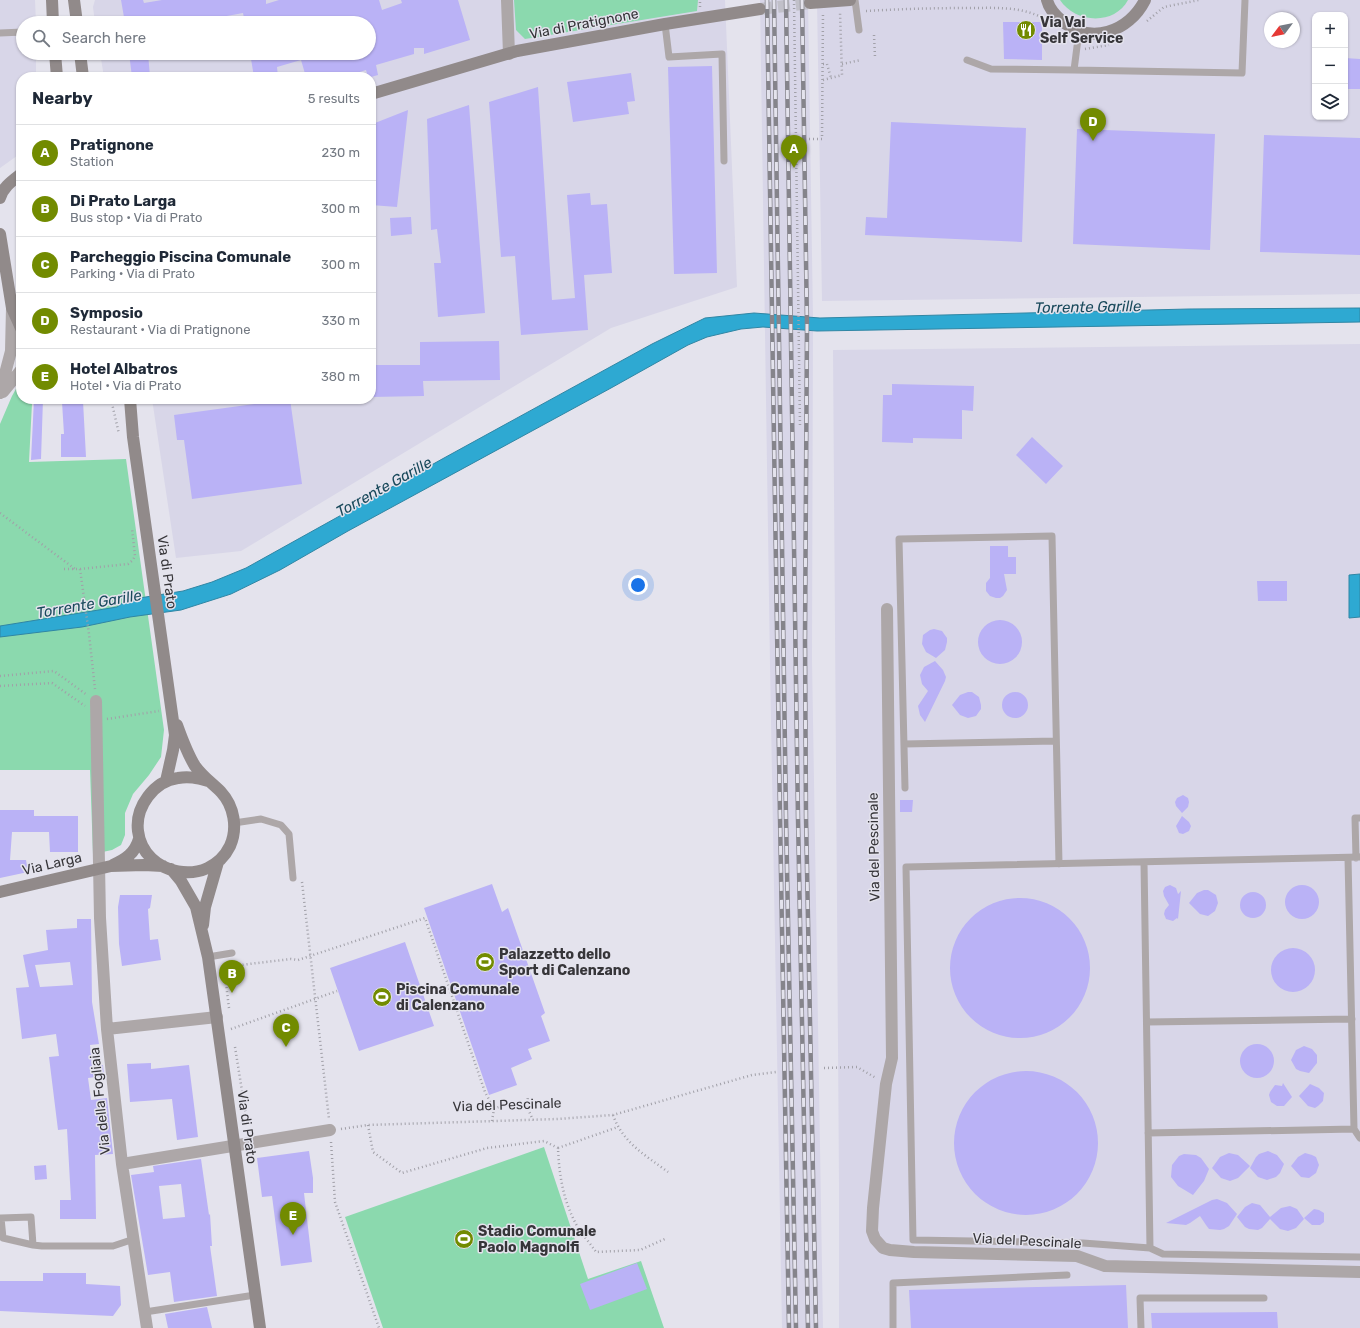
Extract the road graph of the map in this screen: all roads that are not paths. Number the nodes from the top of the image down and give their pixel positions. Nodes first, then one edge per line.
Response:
1 (52, 0) edge
2 (74, 0) edge
3 (507, 0) edge
4 (850, 0) edge
5 (855, 0) edge
6 (1145, 0) edge
7 (1244, 0) edge
8 (1045, 1) edge
9 (810, 3) dead end
10 (760, 9) tunnel mouth
11 (53, 16) edge
12 (76, 16) edge
13 (664, 24) junction
14 (860, 30) dead end
15 (1079, 31) junction
16 (16, 32) edge
17 (0, 33) edge
18 (508, 54) junction
19 (55, 60) edge
20 (81, 60) edge
21 (967, 60) dead end
22 (1074, 70) junction
23 (56, 72) edge
24 (82, 72) edge
25 (376, 93) edge
26 (724, 161) dead end
27 (16, 178) edge
28 (1, 194) edge
29 (0, 234) edge
30 (1, 251) edge
31 (12, 308) junction
32 (16, 317) edge
33 (16, 376) edge
34 (0, 395) edge
35 (125, 404) edge
36 (130, 404) edge
37 (133, 437) junction
38 (887, 609) dead end
39 (96, 701) road end
40 (169, 710) junction
41 (1056, 741) junction
42 (904, 744) junction
43 (166, 781) junction
44 (208, 781) junction
45 (905, 788) dead end
46 (1357, 818) edge
47 (234, 823) junction
48 (1358, 835) edge
49 (139, 839) junction
50 (1348, 858) junction
51 (1358, 858) edge
52 (218, 862) junction
53 (1144, 862) junction
54 (1059, 864) junction
55 (111, 866) junction
56 (167, 868) junction
57 (98, 869) junction
58 (293, 878) dead end
59 (0, 892) edge
60 (203, 931) junction
61 (232, 953) dead end
62 (208, 957) junction
63 (217, 1017) junction
64 (1352, 1019) junction
65 (1147, 1022) junction
66 (107, 1029) junction
67 (1356, 1067) edge
68 (1354, 1129) junction
69 (330, 1130) road end
70 (1148, 1133) junction
71 (1360, 1138) edge
72 (235, 1145) junction
73 (122, 1164) junction
74 (134, 1240) junction
75 (33, 1245) junction
76 (1150, 1248) junction
77 (1360, 1257) edge
78 (1360, 1272) edge
79 (1066, 1275) dead end
80 (255, 1294) junction
81 (1264, 1298) dead end
82 (145, 1312) junction
83 (147, 1328) edge
84 (260, 1328) edge
85 (893, 1328) edge
86 (1141, 1328) edge

1 - 11 main road
2 - 12 main road
3 - 18 street, Via di Pratignone
4 - 9 main road
5 - 14 lane
6 - 15 main road
7 - 22 lane
8 - 15 main road
10 - 13 main road, Via di Pratignone
13 - 18 main road, Via di Pratignone
13 - 26 lane
15 - 22 lane
16 - 17 lane
18 - 25 main road, Via di Pratignone
19 - 23 main road
20 - 24 main road
21 - 22 lane
27 - 28 main road
29 - 30 main road
30 - 31 main road
31 - 32 main road
31 - 34 street
33 - 34 street
35 - 37 main road, Via di Prato
36 - 37 main road, Via di Prato
37 - 40 main road, Via di Prato
38 - 78 street, Via del Pescinale
39 - 57 street, Via della Fogliaia
40 - 43 main road, Via di Prato
40 - 44 main road, Via di Prato
41 - 42 lane
41 - 42 lane
41 - 54 lane
42 - 45 lane
43 - 44 main road
43 - 49 main road
44 - 47 main road, Via di Prato
46 - 48 lane
47 - 52 main road, Via di Prato
47 - 58 lane
48 - 51 lane
49 - 55 main road, Via Larga
49 - 56 main road, Via di Prato
50 - 51 lane
50 - 53 lane
50 - 64 lane
52 - 56 main road, Via di Prato
52 - 60 main road, Via di Prato
53 - 54 lane
53 - 65 lane
54 - 76 lane
55 - 56 main road, Via Larga
55 - 57 main road, Via Larga
56 - 60 main road, Via di Prato
57 - 59 main road, Via Larga
57 - 66 street, Via della Fogliaia
60 - 62 main road, Via di Prato
61 - 62 lane
62 - 63 main road, Via di Prato
63 - 66 street
63 - 72 main road, Via di Prato
64 - 65 lane
64 - 67 lane
65 - 70 lane
66 - 73 street, Via della Fogliaia
67 - 68 lane
68 - 70 lane
68 - 71 lane
69 - 72 street
70 - 76 lane
72 - 73 street
72 - 80 main road, Via di Prato
73 - 74 street, Via della Fogliaia
74 - 75 lane
74 - 82 street, Via della Fogliaia
75 - 75 lane
76 - 77 lane
79 - 85 lane
80 - 82 lane
80 - 84 main road, Via di Prato
81 - 86 lane
82 - 83 street, Via della Fogliaia

